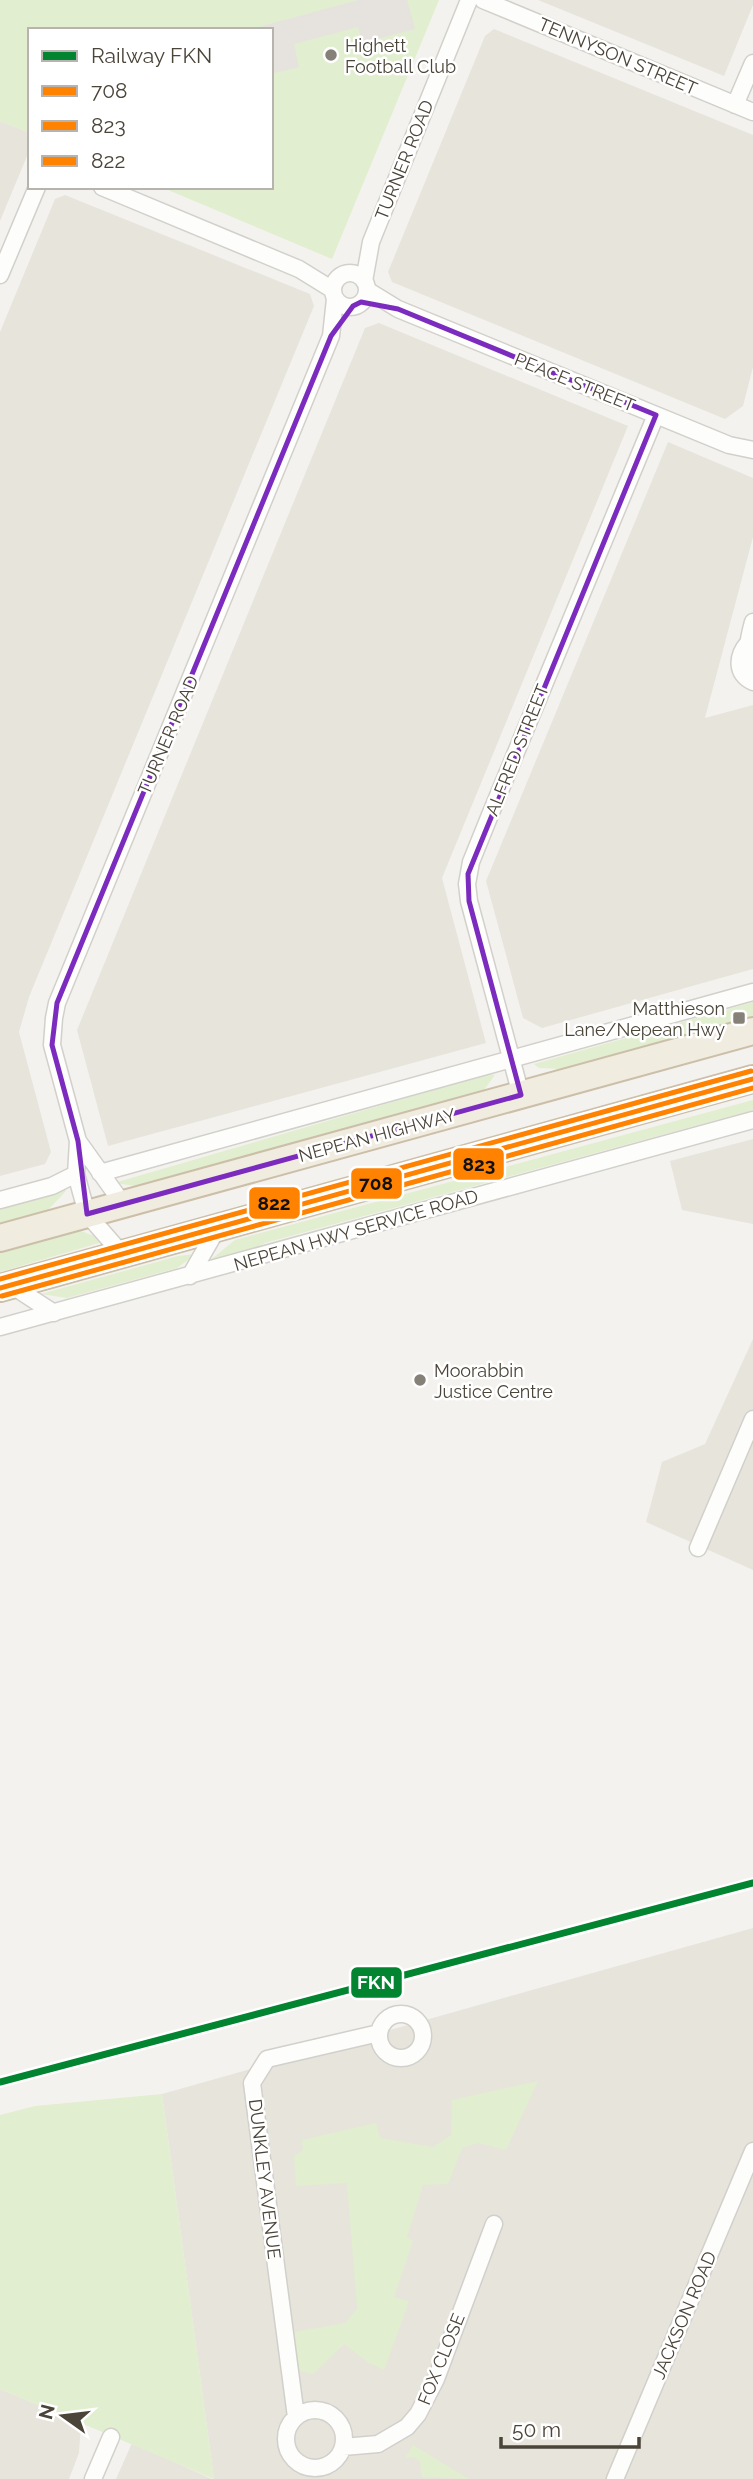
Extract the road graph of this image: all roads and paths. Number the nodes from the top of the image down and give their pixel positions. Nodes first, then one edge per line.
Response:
1 (469, 0) edge
2 (483, 0) edge
3 (753, 63) edge
4 (735, 105) junction
5 (753, 112) edge
6 (36, 189) edge
7 (107, 189) edge
8 (371, 242) junction
9 (0, 275) edge
10 (339, 284) junction
11 (361, 295) junction
12 (331, 336) junction
13 (656, 415) junction
14 (753, 450) edge
15 (753, 622) edge
16 (748, 666) edge
17 (753, 682) edge
18 (753, 992) edge
19 (753, 1031) edge
20 (512, 1058) junction
21 (753, 1079) edge
22 (521, 1095) junction
23 (753, 1120) edge
24 (78, 1141) junction
25 (100, 1173) junction
26 (76, 1174) junction
27 (0, 1200) edge
28 (123, 1204) junction
29 (87, 1214) junction
30 (217, 1228) junction
31 (0, 1238) edge
32 (122, 1254) junction
33 (190, 1276) junction
34 (6, 1287) edge
35 (54, 1313) junction
36 (0, 1327) edge
37 (753, 1419) edge
38 (698, 1548) dead end
39 (379, 2033) dead end
40 (753, 2151) edge
41 (494, 2224) dead end
42 (296, 2417) junction
43 (111, 2438) dead end
44 (343, 2447) junction
45 (302, 2472) edge
46 (317, 2474) edge
47 (93, 2479) edge
48 (615, 2479) edge

1 - 8 street, TURNER ROAD
2 - 4 street, TENNYSON STREET
3 - 4 street
4 - 5 street, TENNYSON STREET
6 - 9 street
7 - 10 street
8 - 10 street, TURNER ROAD
8 - 11 street, TURNER ROAD
10 - 11 street
10 - 11 street
10 - 12 street, TURNER ROAD
11 - 12 street, TURNER ROAD
11 - 13 street, PEACE STREET
12 - 24 street, TURNER ROAD
13 - 14 street, PEACE STREET
13 - 20 street, ALFRED STREET
15 - 16 street
16 - 17 street
18 - 20 street
19 - 22 highway, NEPEAN HIGHWAY
20 - 22 street, ALFRED STREET
20 - 25 street
21 - 30 highway
22 - 28 highway, NEPEAN HIGHWAY
23 - 33 street, NEPEAN HWY SERVICE ROAD
24 - 25 street, TURNER ROAD
24 - 26 street, TURNER ROAD
25 - 28 street, TURNER ROAD
26 - 27 street
26 - 29 street, TURNER ROAD
28 - 29 highway, NEPEAN HIGHWAY
29 - 31 highway, NEPEAN HIGHWAY
29 - 32 street, TURNER ROAD
30 - 32 highway
30 - 33 street
32 - 34 highway
33 - 35 street, NEPEAN HWY SERVICE ROAD
34 - 35 street
35 - 36 street, NEPEAN HWY SERVICE ROAD
37 - 38 street
39 - 42 street, DUNKLEY AVENUE
40 - 48 street, JACKSON ROAD
41 - 44 street, FOX CLOSE
42 - 44 street
42 - 45 street
43 - 47 street
44 - 46 street
45 - 46 street

